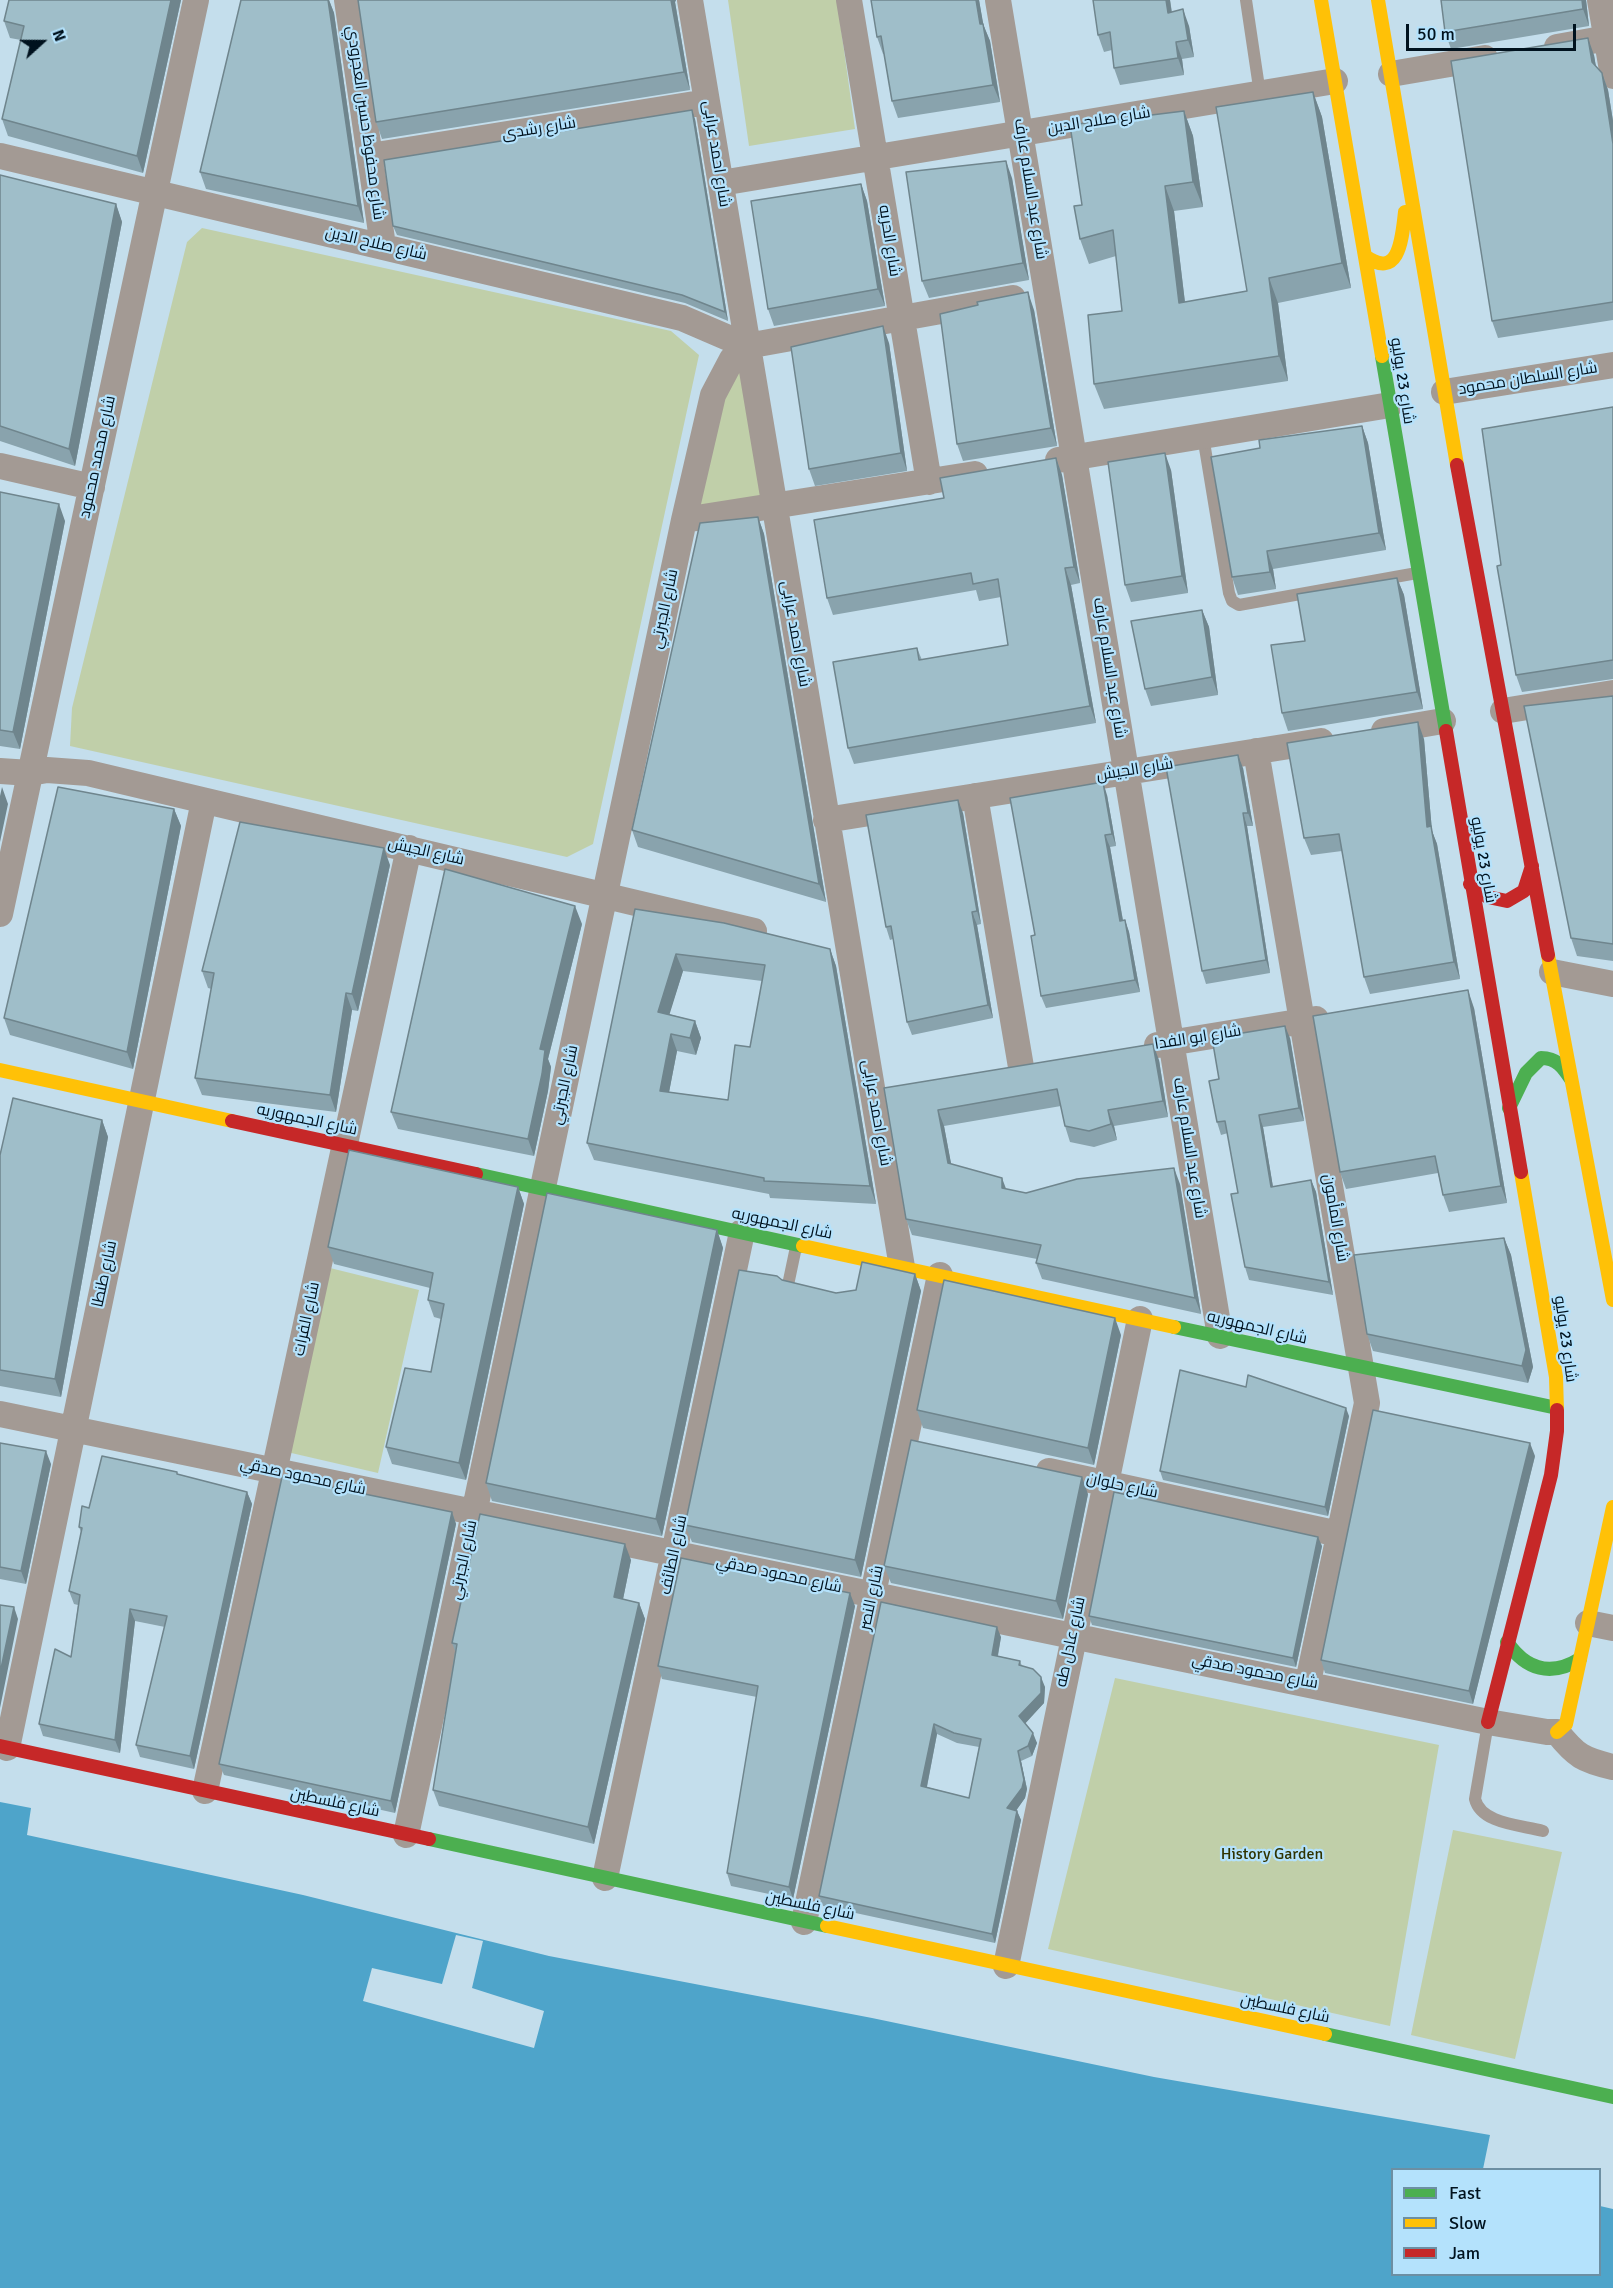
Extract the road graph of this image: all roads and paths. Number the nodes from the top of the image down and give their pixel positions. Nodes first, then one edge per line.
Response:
1 (196, 0) edge
2 (347, 0) edge
3 (690, 0) edge
4 (849, 0) edge
5 (998, 0) edge
6 (1246, 0) edge
7 (1321, 0) edge
8 (1378, 0) edge
9 (1600, 0) edge
10 (1610, 38) edge
11 (1539, 50) edge
12 (1504, 55) edge
13 (1391, 74) junction
14 (1613, 76) edge
15 (1335, 81) junction
16 (1260, 94) junction
17 (707, 102) junction
18 (1021, 134) junction
19 (0, 156) edge
20 (370, 156) junction
21 (875, 158) junction
22 (721, 183) junction
23 (1408, 183) junction
24 (155, 193) junction
25 (383, 246) junction
26 (1365, 256) junction
27 (1047, 292) junction
28 (901, 318) junction
29 (747, 346) junction
30 (1613, 365) edge
31 (1444, 392) junction
32 (1390, 405) junction
33 (1203, 436) junction
34 (1074, 457) junction
35 (1029, 465) edge
36 (0, 466) edge
37 (996, 471) edge
38 (929, 482) junction
39 (92, 487) junction
40 (774, 508) junction
41 (684, 520) junction
42 (1418, 573) junction
43 (1613, 693) edge
44 (1503, 711) junction
45 (1443, 721) junction
46 (1256, 751) junction
47 (0, 771) edge
48 (1127, 772) junction
49 (30, 773) junction
50 (975, 796) junction
51 (204, 801) junction
52 (826, 820) junction
53 (409, 848) junction
54 (1532, 866) junction
55 (1470, 884) junction
56 (605, 894) junction
57 (0, 914) edge
58 (779, 937) edge
59 (1552, 972) junction
60 (1613, 984) edge
61 (1336, 1015) edge
62 (1300, 1021) junction
63 (1172, 1042) junction
64 (1137, 1048) edge
65 (1021, 1067) edge
66 (0, 1070) edge
67 (1571, 1079) junction
68 (141, 1101) junction
69 (1509, 1108) junction
70 (345, 1145) junction
71 (543, 1188) junction
72 (742, 1232) junction
73 (797, 1244) junction
74 (866, 1259) junction
75 (902, 1267) junction
76 (940, 1275) junction
77 (861, 1276) edge
78 (814, 1296) edge
79 (1613, 1300) edge
80 (1140, 1319) junction
81 (1220, 1336) junction
82 (1361, 1368) junction
83 (1557, 1408) junction
84 (0, 1414) edge
85 (73, 1429) junction
86 (1027, 1466) edge
87 (274, 1471) junction
88 (1105, 1483) junction
89 (1613, 1507) edge
90 (474, 1512) junction
91 (1339, 1534) junction
92 (674, 1553) junction
93 (873, 1594) junction
94 (1588, 1623) junction
95 (1613, 1628) edge
96 (1072, 1636) junction
97 (1507, 1642) junction
98 (1580, 1659) junction
99 (1308, 1682) junction
100 (1488, 1722) junction
101 (1557, 1731) junction
102 (3, 1747) edge
103 (1613, 1767) edge
104 (205, 1791) junction
105 (1543, 1831) dead end
106 (406, 1835) junction
107 (605, 1878) junction
108 (804, 1922) junction
109 (1006, 1966) junction
110 (1613, 2097) edge

1 - 24 street, شارع محمد محمود
2 - 20 street, شارع محفوظ حسين العجرودي
3 - 17 street, شارع احمد عرابى
4 - 21 street, شارع الحريه
5 - 18 street, شارع عبد السلام عارف
6 - 16 lane
7 - 15 main road, شارع 23 يوليو
8 - 13 main road
9 - 10 street
10 - 11 street
10 - 14 street
12 - 13 street
13 - 23 main road
15 - 16 street, شارع صلاح الدين
15 - 26 main road, شارع 23 يوليو
16 - 18 street, شارع صلاح الدين
17 - 20 street, شارع رشدى
17 - 22 street, شارع احمد عرابى
18 - 21 street, شارع صلاح الدين
18 - 27 street, شارع عبد السلام عارف
19 - 24 street, شارع صلاح الدين
20 - 25 street, شارع محفوظ حسين العجرودي
21 - 22 street, شارع صلاح الدين
21 - 28 street, شارع الحريه
22 - 29 street, شارع احمد عرابى
23 - 26 main road
23 - 31 main road
24 - 25 street, شارع صلاح الدين
24 - 39 street, شارع محمد محمود
25 - 29 street, شارع صلاح الدين
26 - 32 main road, شارع 23 يوليو
27 - 28 street
27 - 34 street, شارع عبد السلام عارف
28 - 29 street
28 - 38 street, شارع الحريه
29 - 40 street, شارع احمد عرابى
29 - 41 street, شارع الجبرتي
30 - 31 street, شارع السلطان محمود
31 - 44 main road
32 - 33 street
32 - 42 main road, شارع 23 يوليو
33 - 34 street
33 - 42 lane
34 - 35 street
34 - 48 street, شارع عبد السلام عارف
36 - 39 street
37 - 38 street
38 - 40 street
39 - 49 street, شارع محمد محمود
40 - 41 street
40 - 52 street, شارع احمد عرابى
41 - 56 street, شارع الجبرتي
42 - 45 main road, شارع 23 يوليو
43 - 44 street
44 - 54 main road
45 - 46 street, شارع الجيش
45 - 55 main road, شارع 23 يوليو
46 - 48 street, شارع الجيش
46 - 62 street, شارع المأمون
47 - 49 street, شارع الجيش
48 - 50 street, شارع الجيش
48 - 63 street, شارع عبد السلام عارف
49 - 51 street, شارع الجيش
49 - 57 street, شارع محمد محمود
50 - 52 street, شارع الجيش
50 - 65 street
51 - 53 street, شارع الجيش
51 - 68 street, شارع طنطا
52 - 75 street, شارع احمد عرابى
53 - 56 street, شارع الجيش
53 - 70 street, شارع الفرات
54 - 55 main road
54 - 59 main road
55 - 69 main road, شارع 23 يوليو
56 - 58 street, شارع الجيش
56 - 71 street, شارع الجبرتي
59 - 60 street
59 - 67 main road
61 - 62 street, شارع ابو الفدا
62 - 63 street, شارع ابو الفدا
62 - 82 street, شارع المأمون
63 - 64 street, شارع ابو الفدا
63 - 81 street, شارع عبد السلام عارف
66 - 68 main road, شارع الجمهوريه
67 - 69 main road
67 - 79 main road
68 - 70 main road, شارع الجمهوريه
68 - 85 street, شارع طنطا
69 - 83 main road, شارع 23 يوليو
70 - 71 main road, شارع الجمهوريه
70 - 87 street, شارع الفرات
71 - 72 main road, شارع الجمهوريه
71 - 90 street, شارع الجبرتي
72 - 73 main road, شارع الجمهوريه
72 - 92 street, شارع الطائف
73 - 74 main road, شارع الجمهوريه
73 - 78 lane
74 - 75 main road, شارع الجمهوريه
74 - 77 lane
75 - 76 main road, شارع الجمهوريه
76 - 80 main road, شارع الجمهوريه
76 - 93 street, شارع النصر
80 - 81 main road, شارع الجمهوريه
80 - 88 street, شارع عادل طه
81 - 82 main road, شارع الجمهوريه
82 - 83 main road, شارع الجمهوريه
82 - 91 street, شارع المأمون
83 - 97 main road, شارع 23 يوليو
84 - 85 street, شارع محمود صدقي
85 - 87 street, شارع محمود صدقي
85 - 102 street, شارع طنطا
86 - 88 street, شارع حلوان
87 - 90 street, شارع محمود صدقي
87 - 104 street, شارع الفرات
88 - 91 street, شارع حلوان
88 - 96 street, شارع عادل طه
89 - 94 main road
90 - 92 street, شارع محمود صدقي
90 - 106 street, شارع الجبرتي
91 - 99 street, شارع المأمون
92 - 93 street, شارع محمود صدقي
92 - 107 street, شارع الطائف
93 - 96 street, شارع محمود صدقي
93 - 108 street, شارع النصر
94 - 95 street
94 - 98 main road
96 - 99 street, شارع محمود صدقي
96 - 109 street, شارع عادل طه
97 - 98 main road
97 - 100 main road, شارع 23 يوليو
98 - 101 main road
99 - 100 street, شارع محمود صدقي
100 - 101 street, شارع محمود صدقي
100 - 105 lane
101 - 103 street
102 - 104 main road, شارع فلسطين
104 - 106 main road, شارع فلسطين
106 - 107 main road, شارع فلسطين
107 - 108 main road, شارع فلسطين
108 - 109 main road, شارع فلسطين
109 - 110 main road, شارع فلسطين

